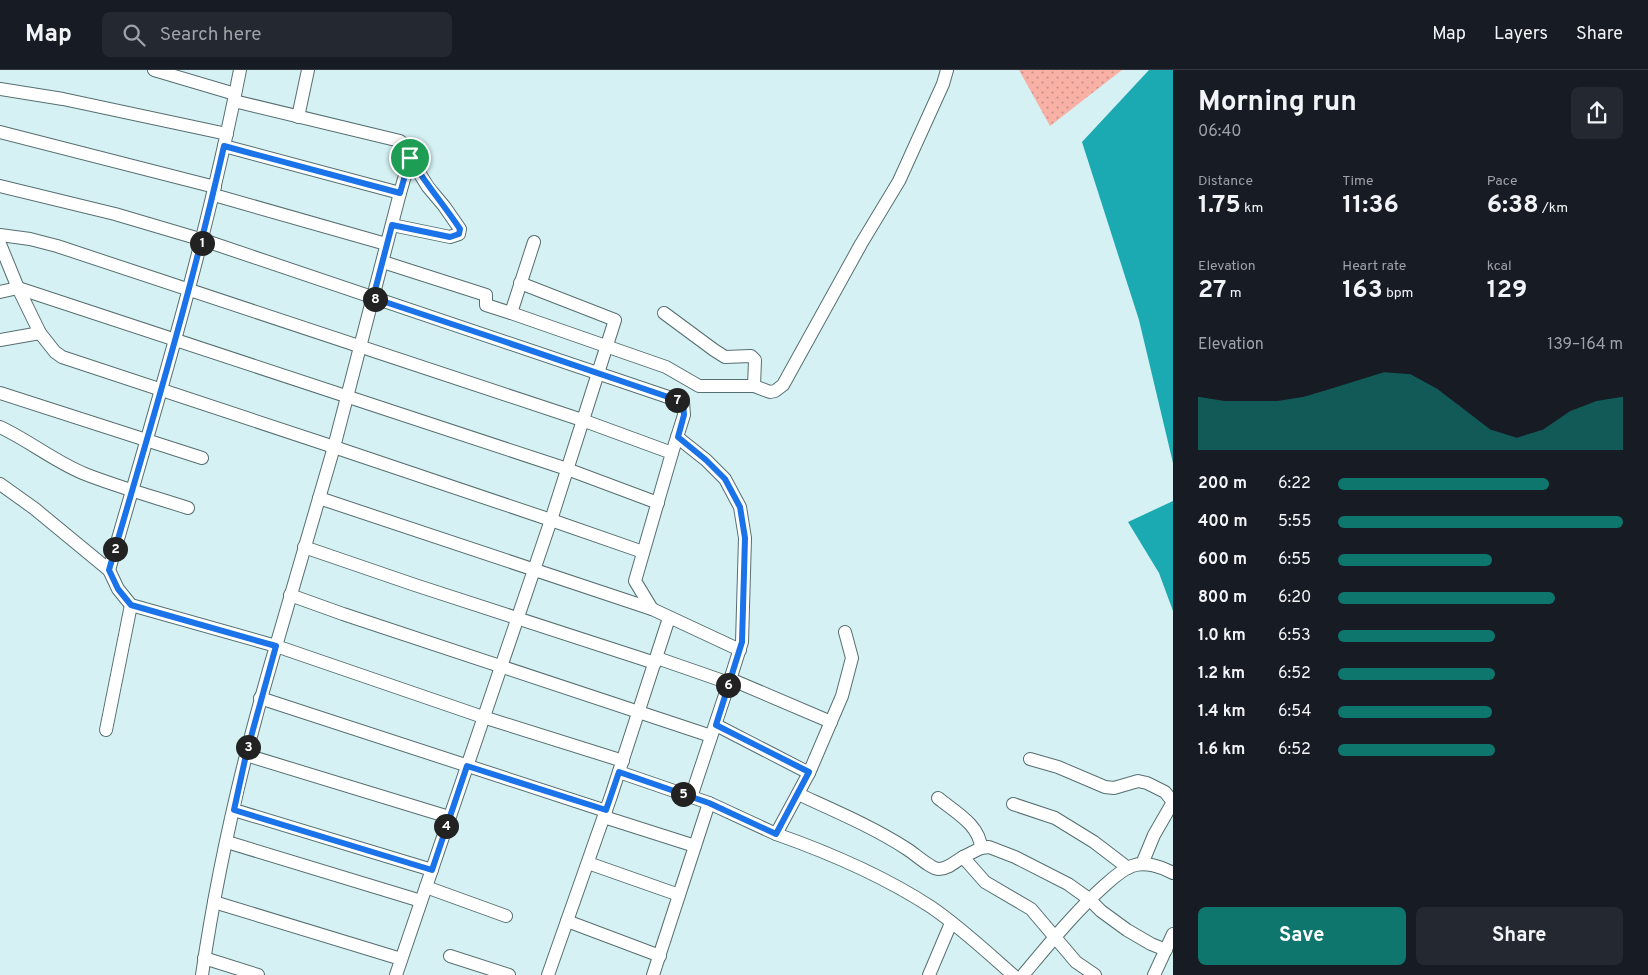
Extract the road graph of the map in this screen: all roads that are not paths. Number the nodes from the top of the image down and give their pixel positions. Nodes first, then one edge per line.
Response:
1 (154, 70) edge
2 (240, 70) edge
3 (308, 70) edge
4 (947, 70) edge
5 (0, 89) edge
6 (235, 97) junction
7 (298, 116) junction
8 (0, 132) edge
9 (226, 140) junction
10 (410, 158) junction
11 (0, 186) edge
12 (215, 191) junction
13 (400, 193) junction
14 (392, 225) junction
15 (0, 235) edge
16 (203, 240) junction
17 (534, 242) dead end
18 (0, 244) edge
19 (386, 244) junction
20 (383, 262) junction
21 (520, 283) junction
22 (18, 288) junction
23 (190, 290) junction
24 (0, 292) edge
25 (373, 298) junction
26 (511, 312) junction
27 (664, 313) dead end
28 (40, 333) junction
29 (175, 339) junction
30 (0, 340) edge
31 (607, 346) junction
32 (360, 347) junction
33 (598, 373) junction
34 (754, 386) junction
35 (161, 391) junction
36 (0, 393) edge
37 (348, 396) junction
38 (582, 420) junction
39 (0, 427) edge
40 (678, 437) junction
41 (147, 441) junction
42 (334, 448) junction
43 (672, 454) junction
44 (202, 458) dead end
45 (567, 469) junction
46 (0, 484) edge
47 (132, 490) junction
48 (319, 498) junction
49 (658, 503) junction
50 (188, 508) dead end
51 (551, 520) junction
52 (304, 547) junction
53 (643, 552) junction
54 (109, 570) junction
55 (533, 570) junction
56 (290, 595) junction
57 (131, 605) junction
58 (652, 609) junction
59 (517, 618) junction
60 (670, 618) junction
61 (845, 632) dead end
62 (276, 646) junction
63 (740, 650) junction
64 (656, 661) junction
65 (500, 667) junction
66 (730, 681) junction
67 (260, 698) junction
68 (639, 713) junction
69 (483, 716) junction
70 (832, 722) junction
71 (106, 730) dead end
72 (714, 730) junction
73 (246, 755) junction
74 (1030, 759) dead end
75 (467, 766) junction
76 (621, 767) junction
77 (809, 772) junction
78 (798, 794) junction
79 (691, 797) junction
80 (938, 798) dead end
81 (1173, 802) edge
82 (709, 803) junction
83 (1013, 804) dead end
84 (234, 810) junction
85 (605, 814) junction
86 (449, 817) junction
87 (776, 834) junction
88 (227, 842) junction
89 (695, 846) junction
90 (981, 848) junction
91 (963, 857) junction
92 (588, 863) junction
93 (1142, 864) junction
94 (1128, 868) junction
95 (432, 870) junction
96 (1173, 873) edge
97 (426, 886) junction
98 (679, 895) junction
99 (1089, 899) junction
100 (422, 901) junction
101 (214, 902) junction
102 (506, 916) dead end
103 (567, 921) junction
104 (951, 923) junction
105 (1056, 936) junction
106 (1171, 940) edge
107 (450, 956) dead end
108 (660, 956) junction
109 (204, 958) junction
110 (401, 959) junction
111 (202, 975) edge
112 (258, 975) edge
113 (396, 975) edge
114 (509, 975) edge
115 (548, 975) edge
116 (653, 975) edge
117 (929, 975) edge
118 (1013, 975) edge
119 (1023, 975) edge
120 (1096, 975) edge
121 (1154, 975) edge

1 - 6 street
2 - 6 street
3 - 7 street
4 - 34 street
5 - 9 street
6 - 7 street
6 - 9 street
7 - 10 street
8 - 12 street
9 - 12 street
9 - 13 street
10 - 13 street
10 - 14 street
11 - 16 street
12 - 16 street
12 - 19 street
13 - 14 street
14 - 19 street
15 - 23 street
16 - 23 street
16 - 25 street
17 - 21 street
18 - 22 street
19 - 20 street
20 - 25 street
20 - 26 street
21 - 26 street
21 - 31 street
22 - 24 street
22 - 28 street
22 - 29 street
23 - 29 street
23 - 32 street
25 - 32 street
25 - 33 street
26 - 31 street
27 - 34 street
28 - 30 street
28 - 35 street
29 - 35 street
29 - 37 street
31 - 33 street
31 - 34 street
32 - 37 street
32 - 38 street
33 - 38 street
33 - 40 street
35 - 41 street
35 - 42 street
36 - 41 street
37 - 42 street
37 - 45 street
38 - 43 street
38 - 45 street
39 - 47 street
40 - 43 street
40 - 63 street
41 - 44 street
41 - 47 street
42 - 48 street
42 - 51 street
43 - 49 street
45 - 49 street
45 - 51 street
46 - 54 street
47 - 50 street
47 - 54 street
48 - 52 street
48 - 55 street
49 - 53 street
51 - 53 street
51 - 55 street
52 - 56 street
52 - 59 street
53 - 58 street
54 - 57 street
55 - 58 street
55 - 59 street
56 - 62 street
56 - 65 street
57 - 62 street
57 - 71 street
58 - 60 street
59 - 64 street
59 - 65 street
60 - 63 street
60 - 64 street
61 - 70 street
62 - 67 street
62 - 69 street
63 - 66 street
64 - 66 street
64 - 68 street
65 - 68 street
65 - 69 street
66 - 70 street
66 - 72 street
67 - 73 street
67 - 75 street
68 - 72 street
68 - 76 street
69 - 75 street
69 - 76 street
70 - 77 street
72 - 77 street
72 - 79 street
73 - 84 street
73 - 86 street
74 - 81 street
75 - 85 street
75 - 86 street
76 - 79 street
76 - 85 street
77 - 78 street
78 - 87 street
78 - 91 street
79 - 82 street
80 - 90 street
81 - 93 street
82 - 87 street
82 - 89 street
83 - 94 street
84 - 88 street
84 - 95 street
85 - 89 street
85 - 92 street
86 - 95 street
87 - 104 street
88 - 100 street
88 - 101 street
89 - 98 street
90 - 91 street
90 - 99 street
91 - 105 street
92 - 98 street
92 - 103 street
93 - 94 street
93 - 96 street
94 - 99 street
95 - 97 street
97 - 100 street
97 - 102 street
98 - 108 street
99 - 105 street
99 - 106 street
100 - 110 street
101 - 109 street
101 - 110 street
103 - 108 street
103 - 115 street
104 - 117 street
104 - 118 street
105 - 119 street
105 - 120 street
106 - 121 street
107 - 114 street
108 - 116 street
109 - 111 street
109 - 112 street
110 - 113 street

